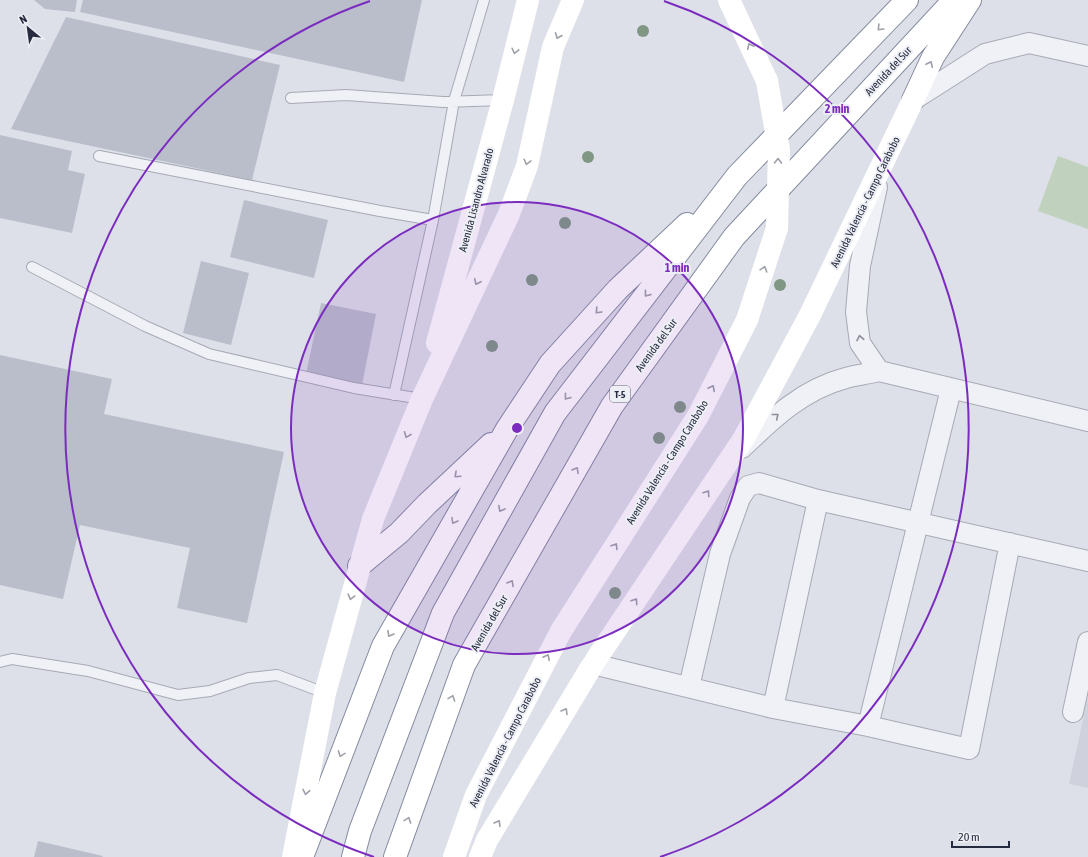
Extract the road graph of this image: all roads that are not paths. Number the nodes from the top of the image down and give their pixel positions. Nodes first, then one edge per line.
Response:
1 (484, 0) edge
2 (528, 0) edge
3 (573, 0) edge
4 (729, 0) edge
5 (907, 0) edge
6 (954, 0) edge
7 (970, 0) edge
8 (1088, 56) edge
9 (291, 98) dead end
10 (503, 100) junction
11 (913, 100) junction
12 (454, 101) junction
13 (99, 156) dead end
14 (883, 162) junction
15 (737, 176) junction
16 (433, 220) junction
17 (32, 267) dead end
18 (879, 371) junction
19 (951, 388) junction
20 (394, 395) junction
21 (422, 399) junction
22 (1088, 421) edge
23 (507, 429) junction
24 (727, 463) junction
25 (818, 500) junction
26 (919, 522) junction
27 (1010, 542) junction
28 (1088, 561) edge
29 (359, 566) junction
30 (1088, 642) edge
31 (0, 662) edge
32 (593, 664) junction
33 (689, 687) junction
34 (325, 693) junction
35 (773, 708) junction
36 (1073, 712) dead end
37 (868, 726) junction
38 (293, 857) edge
39 (302, 857) edge
40 (353, 857) edge
41 (395, 857) edge
42 (454, 857) edge
43 (480, 857) edge

1 - 12 lane
2 -> 10 main road, Avenida Lisandro Alvarado
3 -> 21 main road
42 -> 4 main road, Avenida Valencia - Campo Carabobo, bridge
5 -> 15 main road
41 -> 6 main road, Avenida del Sur / T-5
11 -> 7 main road, Avenida Valencia - Campo Carabobo
8 - 11 street
9 - 12 lane
10 - 12 lane
10 - 21 main road, Avenida Lisandro Alvarado
11 - 14 main road, Avenida Valencia - Campo Carabobo
12 - 16 lane
13 - 16 lane
18 -> 14 street
14 - 24 main road, Avenida Valencia - Campo Carabobo
15 -> 23 main road
15 -> 40 main road
16 - 20 lane
17 - 20 lane
18 - 19 street
24 -> 18 street
19 - 22 street
19 - 26 street
20 - 21 lane
21 -> 29 main road
23 -> 29 main road
23 -> 39 main road
32 -> 24 main road, Avenida Valencia - Campo Carabobo
25 - 26 street
25 - 33 street
25 - 35 street
26 - 27 street
26 - 37 street
27 - 28 street
27 - 37 street
29 -> 34 main road
30 - 36 street
31 - 34 lane
32 - 33 street
43 -> 32 main road, Avenida Valencia - Campo Carabobo
33 - 35 street
34 -> 38 main road
35 - 37 street

